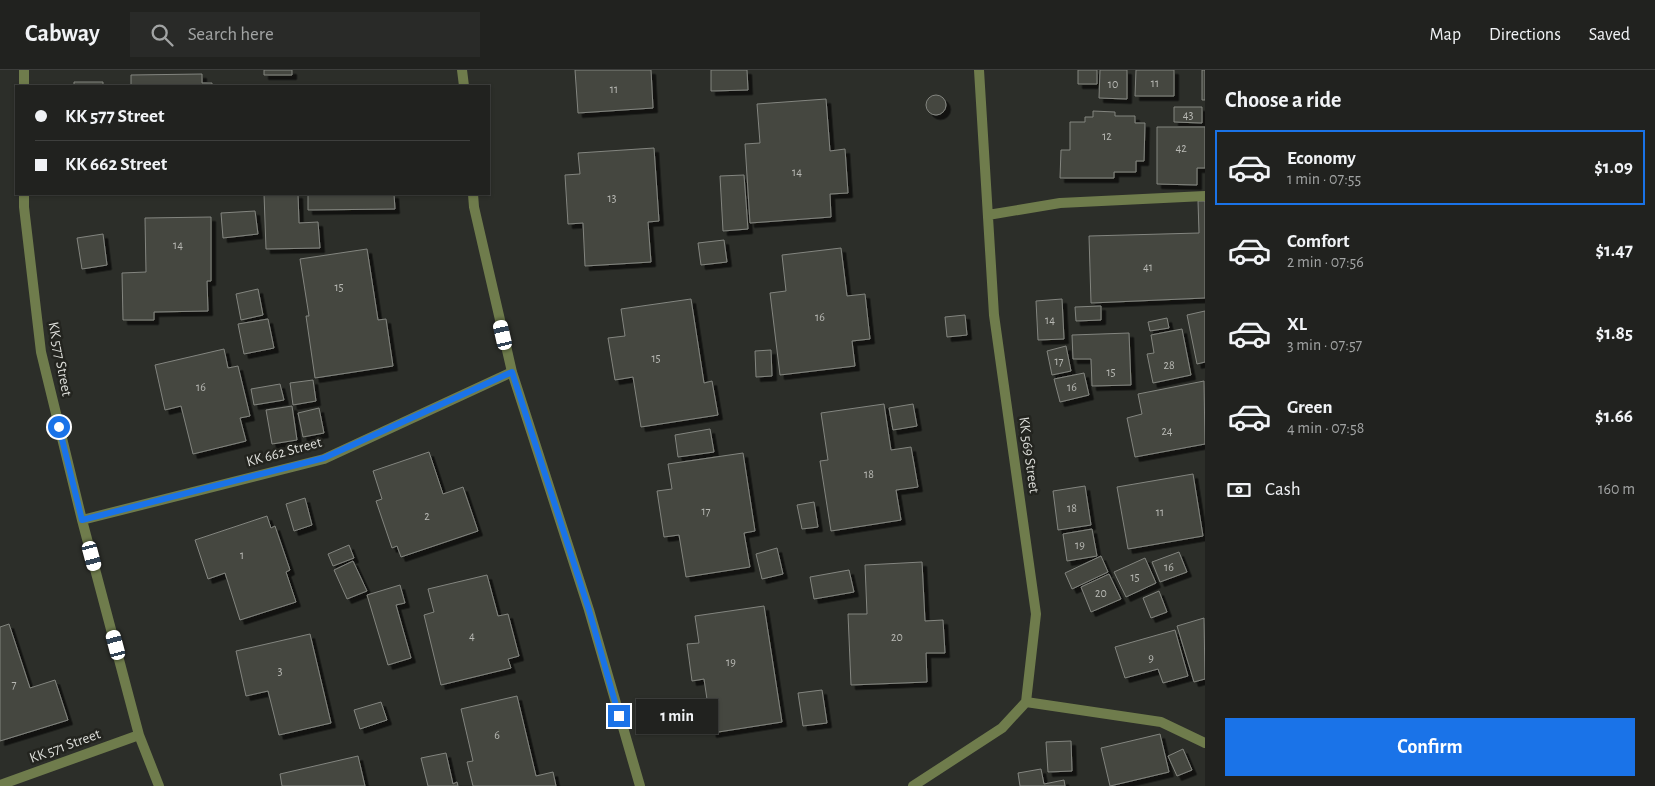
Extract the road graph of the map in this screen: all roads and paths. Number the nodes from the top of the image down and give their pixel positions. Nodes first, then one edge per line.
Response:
1 (24, 70) edge
2 (462, 70) edge
3 (979, 70) edge
4 (24, 85) edge
5 (464, 85) edge
6 (24, 195) edge
7 (473, 195) edge
8 (1205, 196) edge
9 (988, 215) junction
10 (512, 372) junction
11 (82, 520) junction
12 (1026, 702) junction
13 (139, 735) junction
14 (1205, 743) edge
15 (0, 785) edge
16 (158, 786) edge
17 (640, 786) edge
18 (913, 786) edge

1 - 4 street
2 - 5 street
3 - 9 street, KK 569 Street
6 - 11 street, KK 577 Street
7 - 10 street
8 - 9 street
9 - 12 street, KK 569 Street
10 - 11 street, KK 662 Street
10 - 17 street
11 - 13 street, KK 577 Street
12 - 14 street
12 - 18 street
13 - 15 street, KK 571 Street
13 - 16 street, KK 577 Street

